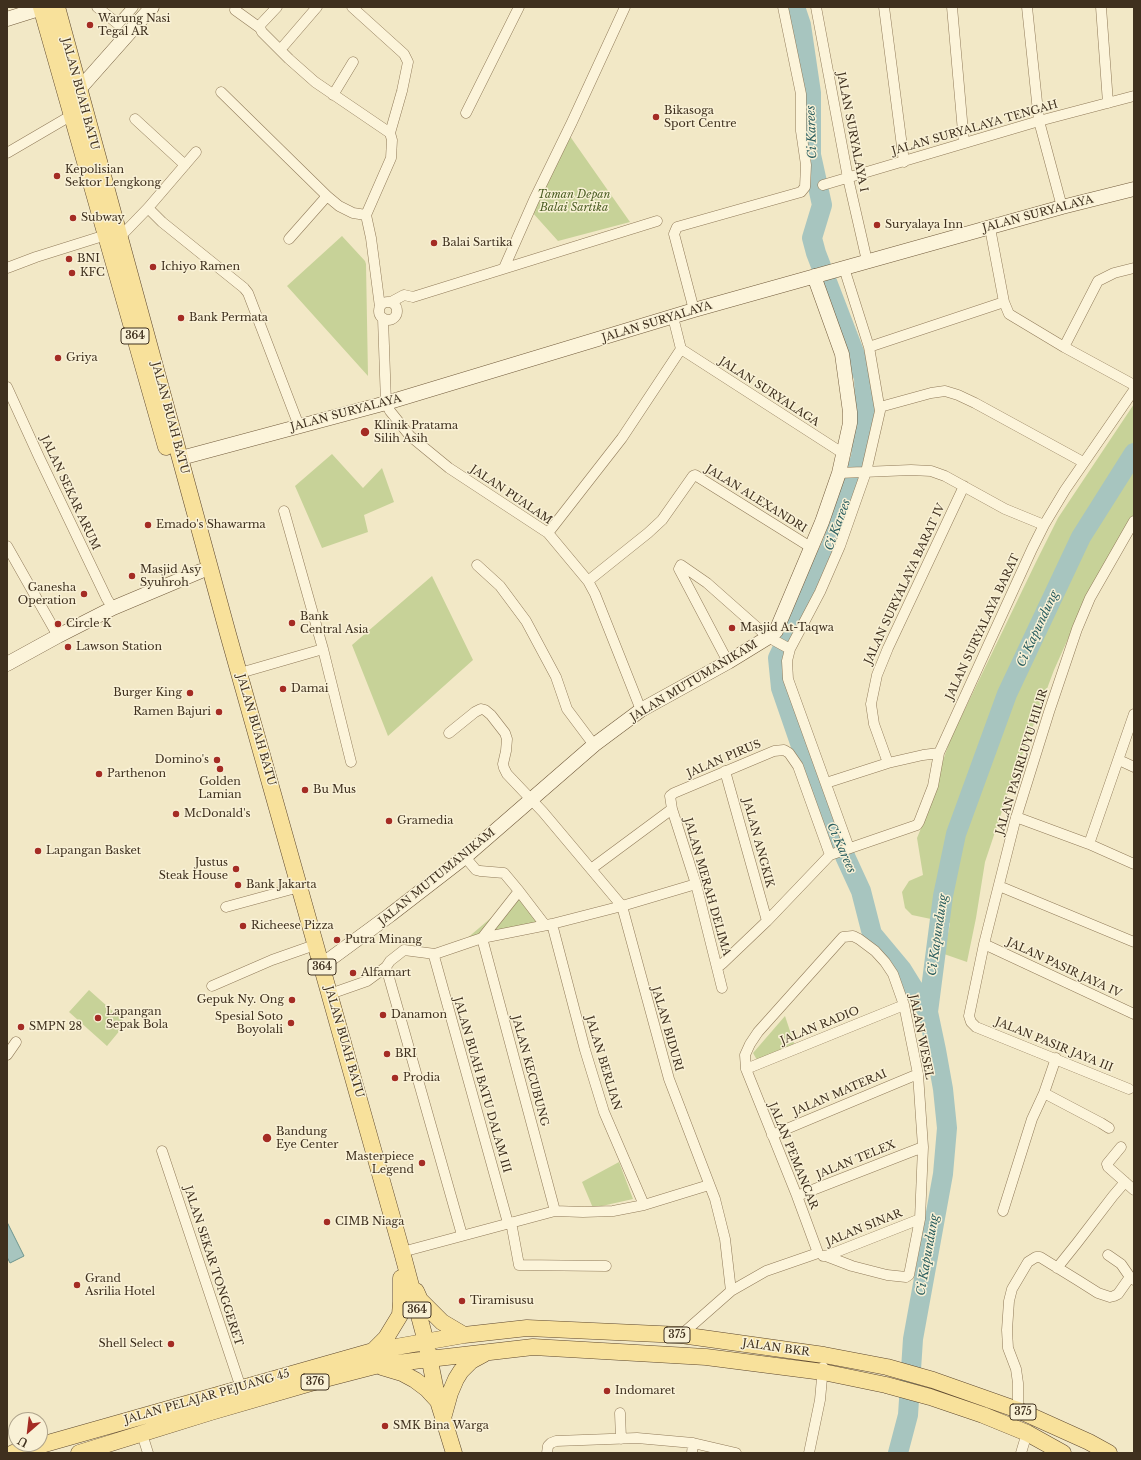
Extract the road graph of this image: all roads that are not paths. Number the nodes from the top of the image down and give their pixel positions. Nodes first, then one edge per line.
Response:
1 (45, 7) edge
2 (97, 7) edge
3 (133, 7) edge
4 (152, 7) edge
5 (277, 7) edge
6 (317, 7) edge
7 (352, 7) edge
8 (518, 7) edge
9 (625, 7) edge
10 (783, 7) edge
11 (816, 7) edge
12 (884, 7) edge
13 (952, 7) edge
14 (1027, 7) edge
15 (1100, 7) edge
16 (235, 10) dead end
17 (7, 19) edge
18 (260, 28) junction
19 (280, 50) junction
20 (353, 62) dead end
21 (79, 89) junction
22 (222, 92) dead end
23 (333, 95) junction
24 (1134, 96) edge
25 (1108, 103) junction
26 (70, 108) junction
27 (466, 113) dead end
28 (135, 119) dead end
29 (1039, 121) junction
30 (390, 134) junction
31 (964, 143) junction
32 (196, 152) dead end
33 (7, 153) edge
34 (904, 162) junction
35 (185, 165) junction
36 (848, 178) junction
37 (823, 185) dead end
38 (1134, 189) edge
39 (327, 196) junction
40 (1062, 207) junction
41 (148, 208) junction
42 (366, 215) junction
43 (657, 221) dead end
44 (990, 228) junction
45 (113, 236) junction
46 (289, 239) dead end
47 (867, 261) junction
48 (7, 268) edge
49 (504, 268) junction
50 (1134, 268) edge
51 (841, 269) junction
52 (818, 275) junction
53 (413, 297) junction
54 (1004, 302) junction
55 (386, 304) junction
56 (694, 310) junction
57 (397, 313) junction
58 (673, 317) junction
59 (385, 321) junction
60 (869, 347) junction
61 (1064, 347) junction
62 (681, 349) junction
63 (1134, 385) edge
64 (7, 387) edge
65 (1134, 390) edge
66 (386, 403) junction
67 (880, 407) junction
68 (299, 426) junction
69 (844, 454) junction
70 (181, 458) junction
71 (1083, 462) junction
72 (865, 472) junction
73 (840, 473) junction
74 (964, 486) junction
75 (284, 511) dead end
76 (1134, 521) edge
77 (1044, 525) junction
78 (548, 534) junction
79 (7, 546) edge
80 (812, 548) junction
81 (477, 565) dead end
82 (201, 570) junction
83 (588, 581) junction
84 (114, 608) junction
85 (58, 636) junction
86 (770, 638) junction
87 (787, 648) junction
88 (323, 649) junction
89 (728, 662) junction
90 (7, 664) edge
91 (240, 673) junction
92 (641, 710) junction
93 (1134, 714) edge
94 (449, 733) dead end
95 (594, 745) junction
96 (939, 753) junction
97 (1119, 760) junction
98 (351, 762) dead end
99 (888, 763) junction
100 (1134, 767) edge
101 (725, 771) junction
102 (826, 783) junction
103 (674, 793) joint
104 (531, 799) junction
105 (672, 809) junction
106 (1016, 817) junction
107 (1089, 844) junction
108 (839, 852) junction
109 (464, 857) junction
110 (1134, 864) edge
111 (591, 868) junction
112 (696, 884) junction
113 (1000, 886) junction
114 (292, 889) junction
115 (519, 891) junction
116 (622, 906) junction
117 (226, 907) dead end
118 (767, 921) junction
119 (548, 924) junction
120 (482, 938) junction
121 (1134, 942) edge
122 (984, 944) junction
123 (309, 947) junction
124 (435, 954) junction
125 (322, 965) junction
126 (386, 967) junction
127 (717, 968) junction
128 (212, 986) dead end
129 (722, 988) dead end
130 (330, 994) junction
131 (904, 1005) junction
132 (1134, 1014) edge
133 (971, 1022) joint
134 (16, 1042) dead end
135 (7, 1056) edge
136 (1056, 1058) junction
137 (746, 1069) junction
138 (918, 1074) junction
139 (1129, 1089) dead end
140 (1044, 1093) junction
141 (1109, 1128) dead end
142 (772, 1135) junction
143 (923, 1147) junction
144 (1121, 1147) dead end
145 (162, 1151) dead end
146 (1125, 1182) junction
147 (709, 1185) junction
148 (1134, 1190) edge
149 (797, 1196) junction
150 (644, 1205) junction
151 (555, 1211) junction
152 (1003, 1211) dead end
153 (920, 1219) junction
154 (510, 1222) junction
155 (462, 1236) junction
156 (402, 1252) junction
157 (822, 1255) junction
158 (1108, 1255) dead end
159 (606, 1266) dead end
160 (1057, 1268) junction
161 (405, 1278) junction
162 (1132, 1279) edge
163 (731, 1291) junction
164 (464, 1335) junction
165 (681, 1335) junction
166 (421, 1343) junction
167 (487, 1352) junction
168 (824, 1355) junction
169 (374, 1359) junction
170 (425, 1359) junction
171 (823, 1372) junction
172 (241, 1388) junction
173 (438, 1401) junction
174 (209, 1404) junction
175 (1018, 1410) junction
176 (620, 1413) dead end
177 (443, 1418) junction
178 (1027, 1433) junction
179 (143, 1437) junction
180 (621, 1439) junction
181 (692, 1448) edge
182 (13, 1453) edge
183 (79, 1453) edge
184 (148, 1453) edge
185 (454, 1453) edge
186 (547, 1453) edge
187 (736, 1453) edge
188 (809, 1453) edge
189 (1021, 1453) edge
190 (1063, 1453) edge
191 (1109, 1453) edge

1 - 17 street
1 - 21 main road, JALAN BUAH BATU / 364
1 - 26 main road, JALAN BUAH BATU / 364
2 - 3 street
4 - 21 street
5 - 18 street
6 - 19 street
7 - 30 street
8 - 27 street
9 - 49 street
10 - 56 street
11 - 36 street, JALAN SURYALAYA I
12 - 34 street
13 - 31 street
14 - 29 street
15 - 25 street
16 - 18 street
18 - 19 street
19 - 23 street
20 - 23 street
21 - 26 street
21 - 45 main road, JALAN BUAH BATU / 364
22 - 39 street
23 - 30 street
24 - 25 street, JALAN SURYALAYA TENGAH
25 - 29 street, JALAN SURYALAYA TENGAH
26 - 33 street
26 - 45 main road, JALAN BUAH BATU / 364
28 - 35 street
29 - 31 street, JALAN SURYALAYA TENGAH
29 - 40 street
30 - 42 street
31 - 34 street, JALAN SURYALAYA TENGAH
32 - 35 street
34 - 36 street, JALAN SURYALAYA TENGAH
35 - 41 street
36 - 37 street, JALAN SURYALAYA TENGAH
36 - 47 street, JALAN SURYALAYA I
38 - 40 street, JALAN SURYALAYA
39 - 42 street
39 - 46 street
40 - 44 street, JALAN SURYALAYA
41 - 45 street
41 - 68 street
42 - 55 street
43 - 49 street
44 - 47 street, JALAN SURYALAYA
44 - 54 street
45 - 48 street
45 - 70 main road, JALAN BUAH BATU / 364
45 - 82 main road, JALAN BUAH BATU / 364
47 - 51 street, JALAN SURYALAYA
49 - 53 street
50 - 61 street
51 - 52 street, JALAN SURYALAYA
51 - 60 street
52 - 56 street, JALAN SURYALAYA
52 - 69 street, JALAN MUTUMANIKAM
53 - 55 street
53 - 57 street
54 - 60 street
54 - 61 street
55 - 57 street
55 - 59 street
56 - 58 street, JALAN SURYALAYA
57 - 59 street
58 - 62 street
58 - 66 street, JALAN SURYALAYA
59 - 66 street
60 - 67 street
61 - 63 street
62 - 69 street, JALAN SURYALAGA
62 - 78 street
64 - 84 street, JALAN SEKAR ARUM
65 - 71 street, JALAN SURYALAYA BARAT
66 - 68 street, JALAN SURYALAYA
66 - 78 street, JALAN PUALAM
67 - 71 street
67 - 72 street
68 - 70 street, JALAN SURYALAYA
69 - 73 street, JALAN MUTUMANIKAM
70 - 91 main road, JALAN BUAH BATU / 364
71 - 77 street, JALAN SURYALAYA BARAT
72 - 73 street
72 - 74 street
72 - 87 street
73 - 80 street, JALAN MUTUMANIKAM
74 - 77 street
74 - 99 street, JALAN SURYALAYA BARAT IV
75 - 88 street
76 - 106 street, JALAN PASIRLUYU HILIR
77 - 96 street, JALAN SURYALAYA BARAT
78 - 83 street, JALAN PUALAM
79 - 85 street
80 - 83 street, JALAN ALEXANDRI
80 - 86 street, JALAN MUTUMANIKAM
81 - 95 street
82 - 84 street
82 - 114 main road, JALAN BUAH BATU / 364
83 - 92 street, JALAN PUALAM
84 - 85 street
85 - 90 street
86 - 87 street
86 - 89 street, JALAN MUTUMANIKAM
86 - 89 street
87 - 102 street
88 - 91 street
88 - 98 street
89 - 92 street, JALAN MUTUMANIKAM
91 - 125 main road, JALAN BUAH BATU / 364
92 - 95 street, JALAN MUTUMANIKAM
93 - 97 street
94 - 104 street, JALAN BIDURI
95 - 104 street, JALAN MUTUMANIKAM
96 - 99 street
96 - 108 street, JALAN SURYALAYA BARAT
97 - 100 street
97 - 107 street
99 - 102 street
101 - 103 street, JALAN PIRUS
101 - 108 street, JALAN PIRUS
101 - 118 street, JALAN ANGKIK
102 - 108 street
103 - 105 street, JALAN MERAH DELIMA
104 - 109 street, JALAN MUTUMANIKAM
104 - 111 street, JALAN BIDURI
105 - 111 street
105 - 112 street, JALAN MERAH DELIMA
106 - 107 street
106 - 113 street, JALAN PASIRLUYU HILIR
107 - 110 street
108 - 118 street
109 - 115 street, JALAN BERLIAN
109 - 125 street, JALAN MUTUMANIKAM
111 - 116 street, JALAN BIDURI
112 - 116 street
112 - 127 street, JALAN MERAH DELIMA
113 - 121 street
113 - 122 street, JALAN PASIRLUYU HILIR
114 - 117 street
114 - 123 main road, JALAN BUAH BATU / 364
115 - 119 street, JALAN BERLIAN
115 - 120 street
116 - 119 street
116 - 147 street, JALAN BIDURI
118 - 127 street
119 - 120 street
119 - 150 street, JALAN BERLIAN
120 - 124 street
120 - 151 street, JALAN KECUBUNG
122 - 132 street, JALAN PASIR JAYA IV
122 - 133 street, JALAN PASIRLUYU HILIR
123 - 128 street
123 - 161 main road, JALAN BUAH BATU / 364
124 - 126 street
124 - 154 street, JALAN BUAH BATU DALAM III
125 - 130 main road, JALAN BUAH BATU / 364
126 - 130 street
126 - 155 street
127 - 129 street, JALAN MERAH DELIMA
130 - 156 main road, JALAN BUAH BATU / 364
131 - 137 street, JALAN RADIO
131 - 137 street, JALAN WESEL
131 - 138 street, JALAN WESEL
133 - 136 street, JALAN PASIR JAYA III
134 - 135 street
136 - 139 street, JALAN PASIR JAYA III
136 - 140 street
137 - 142 street, JALAN PEMANCAR
138 - 142 street, JALAN MATERAI
138 - 143 street, JALAN WESEL
140 - 141 street
140 - 152 street
142 - 149 street, JALAN PEMANCAR
143 - 149 street, JALAN TELEX
143 - 153 street, JALAN WESEL
144 - 146 street
145 - 172 street, JALAN SEKAR TONGGERET
146 - 148 street
146 - 160 street
147 - 150 street
147 - 163 street, JALAN BIDURI
149 - 157 street, JALAN PEMANCAR
150 - 151 street
151 - 154 street
153 - 157 street, JALAN SINAR
153 - 157 street, JALAN WESEL
154 - 155 street
154 - 159 street, JALAN BUAH BATU DALAM III
155 - 156 street
156 - 161 main road, JALAN BUAH BATU / 364
157 - 163 street, JALAN SINAR
158 - 162 street
160 - 162 street
160 - 175 street
161 - 164 main road
161 - 166 main road, JALAN BUAH BATU / 364
161 - 169 main road
163 - 165 street, JALAN SINAR
164 - 165 main road, JALAN BKR / 375
164 - 166 main road, JALAN BKR / 375
165 - 168 main road, JALAN BKR / 375
166 - 169 main road, JALAN PELAJAR PEJUANG 45 / 376
166 - 170 main road, JALAN BUAH BATU / 364
167 - 170 main road, JALAN BKR / 375
167 - 171 main road, JALAN BKR / 375
167 - 177 main road
168 - 171 street
168 - 175 main road, JALAN BKR / 375
169 - 170 main road, JALAN PELAJAR PEJUANG 45 / 376
169 - 172 main road, JALAN PELAJAR PEJUANG 45 / 376
169 - 173 main road
169 - 174 main road, JALAN PELAJAR PEJUANG 45 / 376
170 - 173 main road, JALAN BUAH BATU
171 - 178 main road, JALAN BKR / 375
171 - 188 street
172 - 174 main road, JALAN PELAJAR PEJUANG 45 / 376
173 - 177 main road, JALAN BUAH BATU
174 - 179 main road, JALAN PELAJAR PEJUANG 45 / 376
174 - 182 main road, JALAN PELAJAR PEJUANG 45 / 376
175 - 191 main road, JALAN BKR / 375
176 - 180 street
177 - 185 main road, JALAN BUAH BATU
178 - 189 street
178 - 190 main road, JALAN BKR / 375
179 - 183 main road, JALAN PELAJAR PEJUANG 45 / 376
179 - 184 street
180 - 181 street
180 - 186 street
181 - 187 street

